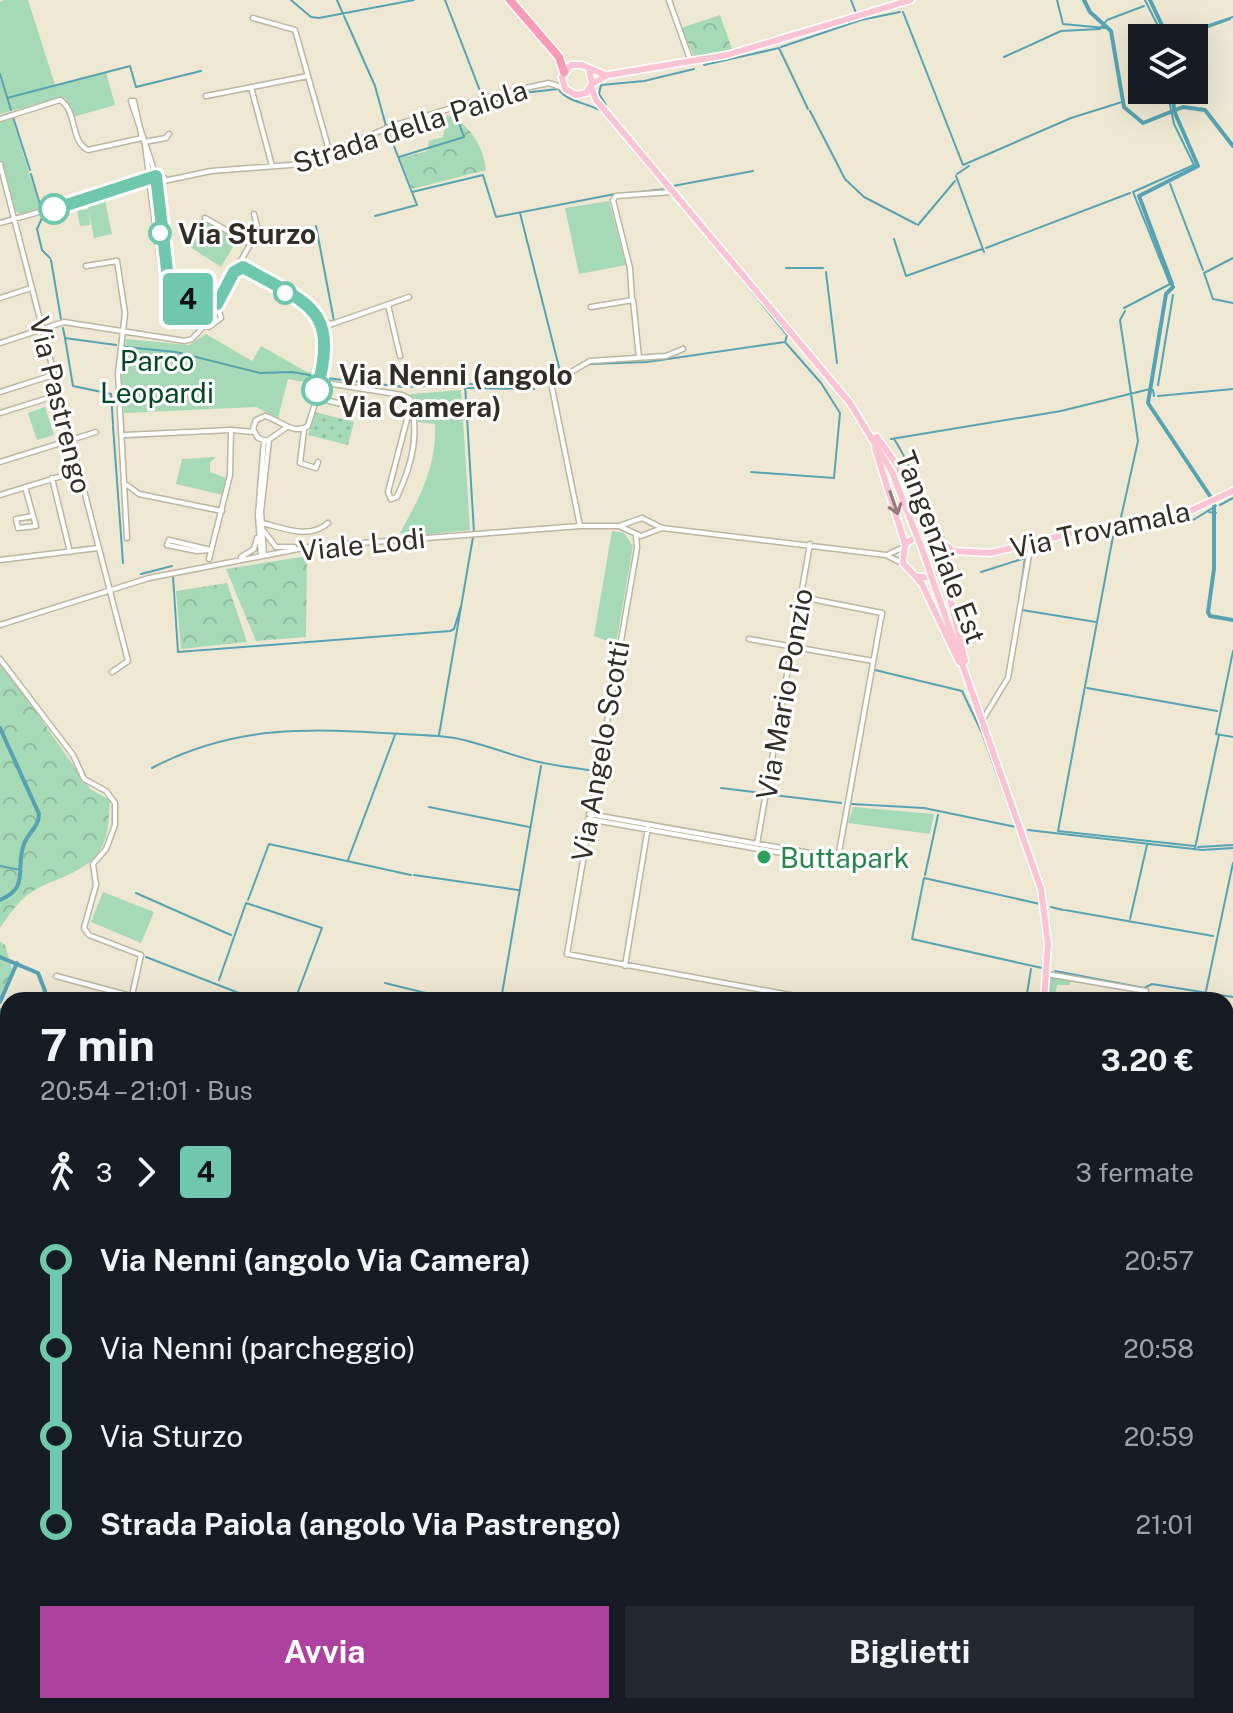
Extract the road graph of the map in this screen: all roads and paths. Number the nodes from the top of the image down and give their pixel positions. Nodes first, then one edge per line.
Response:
1 (510, 0) edge
2 (669, 0) edge
3 (911, 0) edge
4 (253, 18) dead end
5 (559, 57) junction
6 (691, 62) junction
7 (574, 64) junction
8 (589, 69) junction
9 (563, 72) junction
10 (608, 75) junction
11 (308, 76) junction
12 (549, 83) junction
13 (592, 86) junction
14 (251, 87) junction
15 (565, 89) junction
16 (582, 95) junction
17 (206, 96) dead end
18 (596, 100) junction
19 (132, 101) dead end
20 (0, 119) edge
21 (169, 134) dead end
22 (144, 142) junction
23 (327, 145) junction
24 (342, 148) junction
25 (330, 154) junction
26 (0, 164) edge
27 (272, 167) junction
28 (157, 180) junction
29 (148, 182) junction
30 (672, 192) junction
31 (254, 214) dead end
32 (205, 218) dead end
33 (14, 220) junction
34 (0, 223) edge
35 (251, 244) junction
36 (86, 266) dead end
37 (239, 267) junction
38 (31, 288) junction
39 (409, 297) dead end
40 (0, 298) edge
41 (632, 300) junction
42 (202, 304) junction
43 (217, 304) junction
44 (388, 305) junction
45 (591, 307) dead end
46 (197, 311) junction
47 (320, 320) junction
48 (332, 324) junction
49 (204, 326) junction
50 (41, 329) junction
51 (123, 331) junction
52 (325, 335) junction
53 (0, 343) edge
54 (683, 349) dead end
55 (400, 356) dead end
56 (639, 358) junction
57 (53, 375) junction
58 (320, 382) junction
59 (835, 384) junction
60 (0, 392) edge
61 (58, 395) junction
62 (317, 398) junction
63 (411, 404) junction
64 (360, 408) dead end
65 (0, 413) edge
66 (276, 421) junction
67 (407, 421) junction
68 (415, 423) junction
69 (253, 425) junction
70 (287, 427) junction
71 (231, 430) junction
72 (241, 430) junction
73 (304, 430) junction
74 (96, 432) dead end
75 (254, 432) junction
76 (277, 433) junction
77 (124, 435) junction
78 (70, 440) junction
79 (267, 440) junction
80 (0, 462) edge
81 (318, 462) dead end
82 (78, 471) junction
83 (52, 478) junction
84 (127, 485) junction
85 (25, 487) junction
86 (1233, 491) edge
87 (135, 492) junction
88 (0, 495) edge
89 (127, 503) junction
90 (222, 511) junction
91 (33, 516) junction
92 (634, 521) junction
93 (647, 521) junction
94 (328, 523) dead end
95 (261, 526) junction
96 (580, 526) junction
97 (619, 526) junction
98 (662, 528) junction
99 (634, 532) junction
100 (646, 533) junction
101 (931, 535) junction
102 (127, 538) dead end
103 (1031, 543) junction
104 (810, 544) junction
105 (905, 545) junction
106 (944, 546) junction
107 (309, 547) junction
108 (98, 548) junction
109 (637, 548) junction
110 (211, 550) junction
111 (70, 552) junction
112 (964, 554) junction
113 (263, 555) junction
114 (886, 555) junction
115 (209, 559) dead end
116 (0, 560) edge
117 (216, 563) junction
118 (944, 564) junction
119 (905, 568) junction
120 (915, 576) junction
121 (109, 590) junction
122 (801, 597) junction
123 (0, 625) edge
124 (749, 639) dead end
125 (792, 647) junction
126 (0, 659) edge
127 (873, 661) junction
128 (112, 672) dead end
129 (966, 672) junction
130 (978, 706) junction
131 (988, 706) junction
132 (983, 720) junction
133 (588, 816) junction
134 (648, 826) junction
135 (757, 844) junction
136 (836, 860) junction
137 (625, 966) junction
138 (1047, 974) junction
139 (56, 976) dead end
140 (1146, 991) dead end
141 (111, 992) edge
142 (132, 992) edge
143 (765, 992) edge
144 (1045, 992) edge

1 - 5 highway
2 - 6 street
3 - 6 main road
4 - 11 street
5 - 7 highway
5 - 9 highway
6 - 10 main road
7 - 8 main road
7 - 9 main road
8 - 10 main road
8 - 13 main road, Tangenziale Est
9 - 12 street, Strada della Paiola
9 - 15 main road
10 - 13 main road
11 - 14 street
11 - 23 street
12 - 15 street, Strada della Paiola
12 - 24 street, Strada della Paiola
13 - 16 main road
13 - 18 main road, Tangenziale Est
14 - 17 street
14 - 27 street, Strada della Paiola
15 - 16 main road
16 - 18 main road
18 - 30 main road, Tangenziale Est
19 - 22 street
20 - 22 street
21 - 22 street
22 - 28 street
22 - 29 street
23 - 24 street
23 - 25 street
24 - 25 street, Strada della Paiola
25 - 27 street, Strada della Paiola
26 - 33 street, Via Pastrengo
27 - 28 street, Strada della Paiola
28 - 29 street
28 - 29 street
28 - 42 street
29 - 33 street
29 - 46 street
30 - 41 street
30 - 59 main road, Tangenziale Est
31 - 35 street
32 - 35 street
33 - 34 street
33 - 38 street, Via Pastrengo
35 - 37 street
36 - 51 street
37 - 43 street
37 - 47 street
38 - 40 street
38 - 50 street, Via Pastrengo
39 - 44 street
41 - 45 street
41 - 56 street
42 - 43 street
42 - 46 street
43 - 49 street
44 - 48 street
44 - 55 street
46 - 49 street
47 - 48 street
47 - 52 street
48 - 52 street
49 - 51 street
50 - 51 street
50 - 53 street
50 - 57 street, Via Pastrengo
51 - 77 street
52 - 58 street
54 - 56 street
56 - 96 street
57 - 60 street
57 - 61 street, Via Pastrengo
58 - 62 street
58 - 63 street
59 - 101 main road
59 -> 105 main road
59 - 129 main road, Tangenziale Est, bridge
61 - 65 street
61 - 78 street, Via Pastrengo
62 - 64 street
62 - 73 street
63 - 67 street
63 - 68 street
66 - 69 street
66 - 70 street
66 - 76 street
67 - 68 street
67 - 68 street
69 - 72 street
69 - 75 street
70 - 73 street
70 - 76 street
71 - 72 street
71 - 77 street
71 - 90 street
72 - 75 street
73 - 81 street
74 - 78 street
75 - 79 street
76 - 79 street
77 - 84 street
78 - 80 street
78 - 82 street, Via Pastrengo
79 - 95 street
82 - 83 street
82 - 108 street, Via Pastrengo
83 - 85 street
83 - 111 street
84 - 87 street
84 - 89 street
85 - 88 street
85 - 91 street
86 - 103 main road, Via Trovamala
87 - 89 street
87 - 90 street
89 - 102 street
90 - 110 street
91 - 91 street
92 - 93 street, Viale Lodi
92 - 97 street, Viale Lodi
92 - 99 street, Via Angelo Scotti
93 - 98 street
93 - 100 street
94 - 95 street
95 - 107 street
95 - 113 street
95 - 117 street
96 - 97 street, Viale Lodi
96 - 107 street, Viale Lodi
97 - 99 street, Viale Lodi
98 - 100 street
98 - 104 street
99 - 100 street, Viale Lodi
99 - 109 street, Via Angelo Scotti
100 - 109 street, Via Angelo Scotti
101 - 105 main road
101 - 106 main road
103 - 112 main road, Via Trovamala
103 - 131 street
104 - 114 street
104 - 122 street, Via Mario Ponzio
105 - 114 street
105 - 119 main road
106 - 112 main road, Via Trovamala
106 - 118 main road
107 - 113 street, Viale Lodi
108 - 111 street
108 - 121 street, Via Pastrengo
109 - 133 street, Via Angelo Scotti
110 - 110 street
110 - 115 street
111 - 116 street
112 - 118 main road, Via Trovamala
113 - 117 street, Viale Lodi
114 - 119 street
117 - 121 street, Viale Lodi
118 - 120 main road
118 - 129 main road
119 - 120 main road
120 - 129 main road
121 - 123 street, Viale Lodi
121 - 128 street
122 - 125 street, Via Mario Ponzio
122 - 127 street
124 - 125 street
125 - 127 street
125 - 135 street, Via Mario Ponzio
126 - 142 street
127 - 136 street
129 - 130 main road, Tangenziale Est
130 - 131 street
130 - 132 main road, Tangenziale Est
131 - 132 street
132 - 138 main road, Tangenziale Est
133 - 134 street
133 - 137 street, Via Angelo Scotti
134 - 135 street
134 - 136 street
134 - 137 street
135 - 136 street
137 - 143 street
138 - 140 street
138 - 144 main road, Tangenziale Est
139 - 141 street

